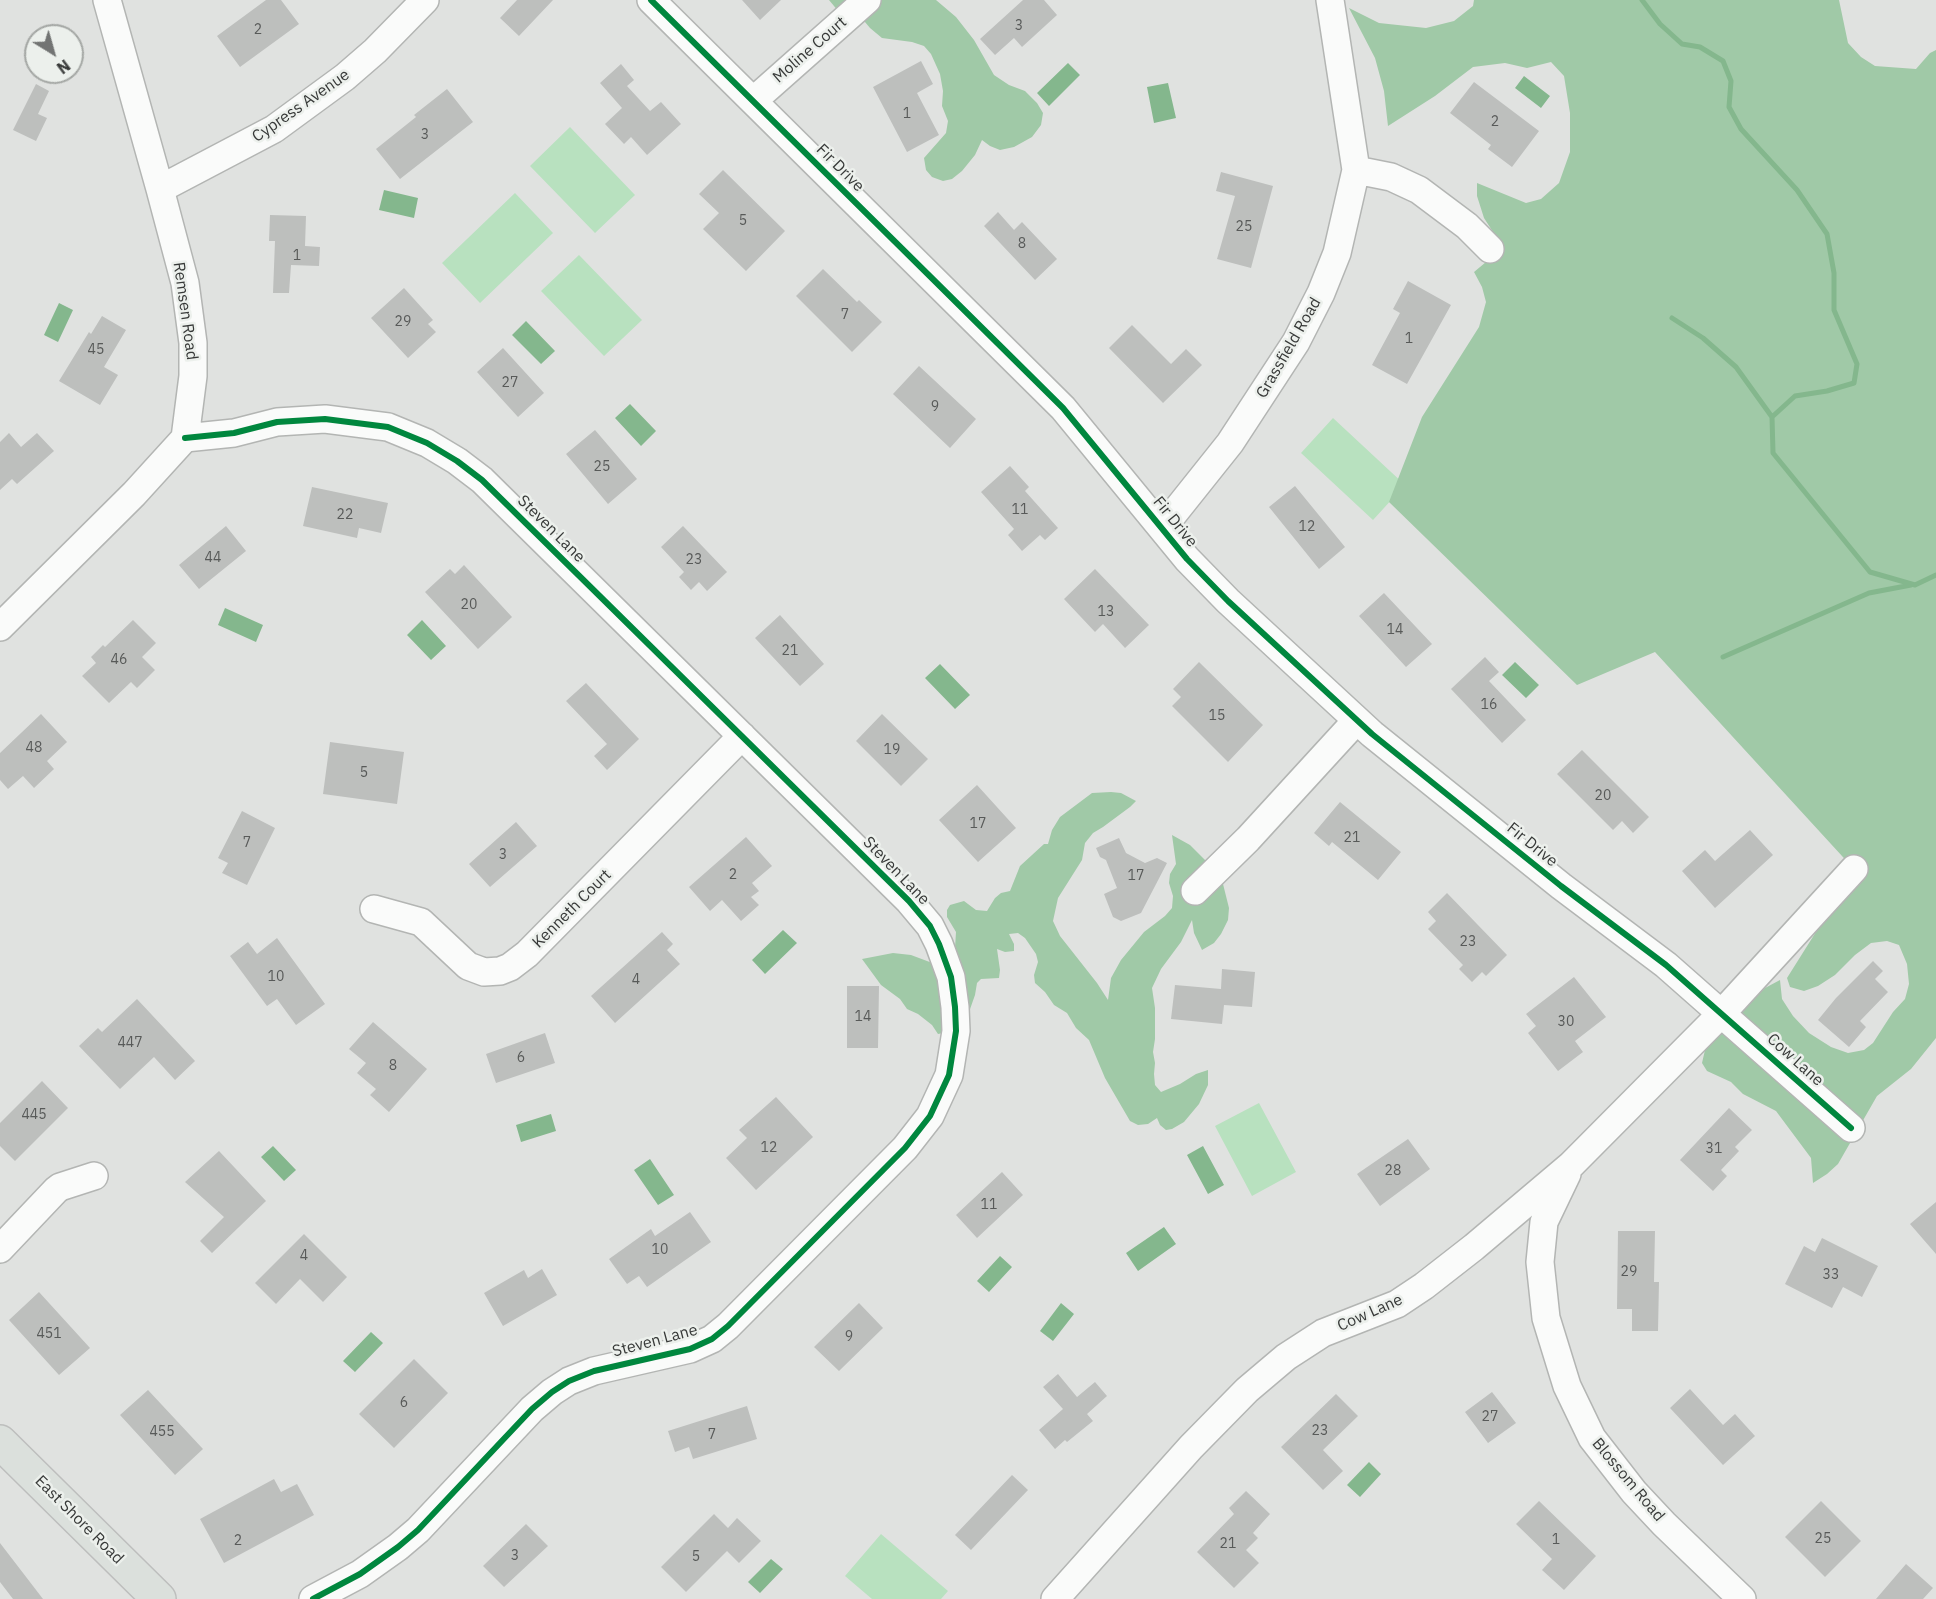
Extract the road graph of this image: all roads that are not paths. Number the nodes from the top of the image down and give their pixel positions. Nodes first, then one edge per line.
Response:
1 (106, 0) edge
2 (425, 0) edge
3 (651, 0) edge
4 (867, 0) edge
5 (1330, 0) edge
6 (753, 101) junction
7 (1356, 170) junction
8 (160, 189) junction
9 (1490, 249) dead end
10 (185, 438) junction
11 (1163, 527) junction
12 (0, 627) edge
13 (1357, 720) junction
14 (742, 736) junction
15 (1854, 869) dead end
16 (1195, 891) dead end
17 (374, 909) dead end
18 (1722, 1013) junction
19 (1851, 1128) dead end
20 (1571, 1165) junction
21 (94, 1176) dead end
22 (0, 1249) edge
23 (0, 1442) edge
24 (159, 1599) edge
25 (313, 1599) edge
26 (1055, 1599) edge
27 (1742, 1599) edge

1 - 8 street, Remsen Road
2 - 8 street, Cypress Avenue
3 - 6 street, Fir Drive
4 - 6 street, Moline Court
5 - 7 street, Grassfield Road
6 - 11 street, Fir Drive
7 - 9 street
7 - 11 street, Grassfield Road
8 - 10 street, Remsen Road
10 - 12 street
10 - 14 street, Steven Lane
11 - 13 street, Fir Drive
13 - 16 street
13 - 18 street, Fir Drive
14 - 17 street, Kenneth Court
14 - 25 street, Steven Lane
15 - 18 street, Cow Lane
18 - 19 street, Cow Lane
18 - 20 street, Cow Lane
20 - 26 street, Cow Lane
20 - 27 street, Blossom Road
21 - 22 street
23 - 24 main road, East Shore Road

